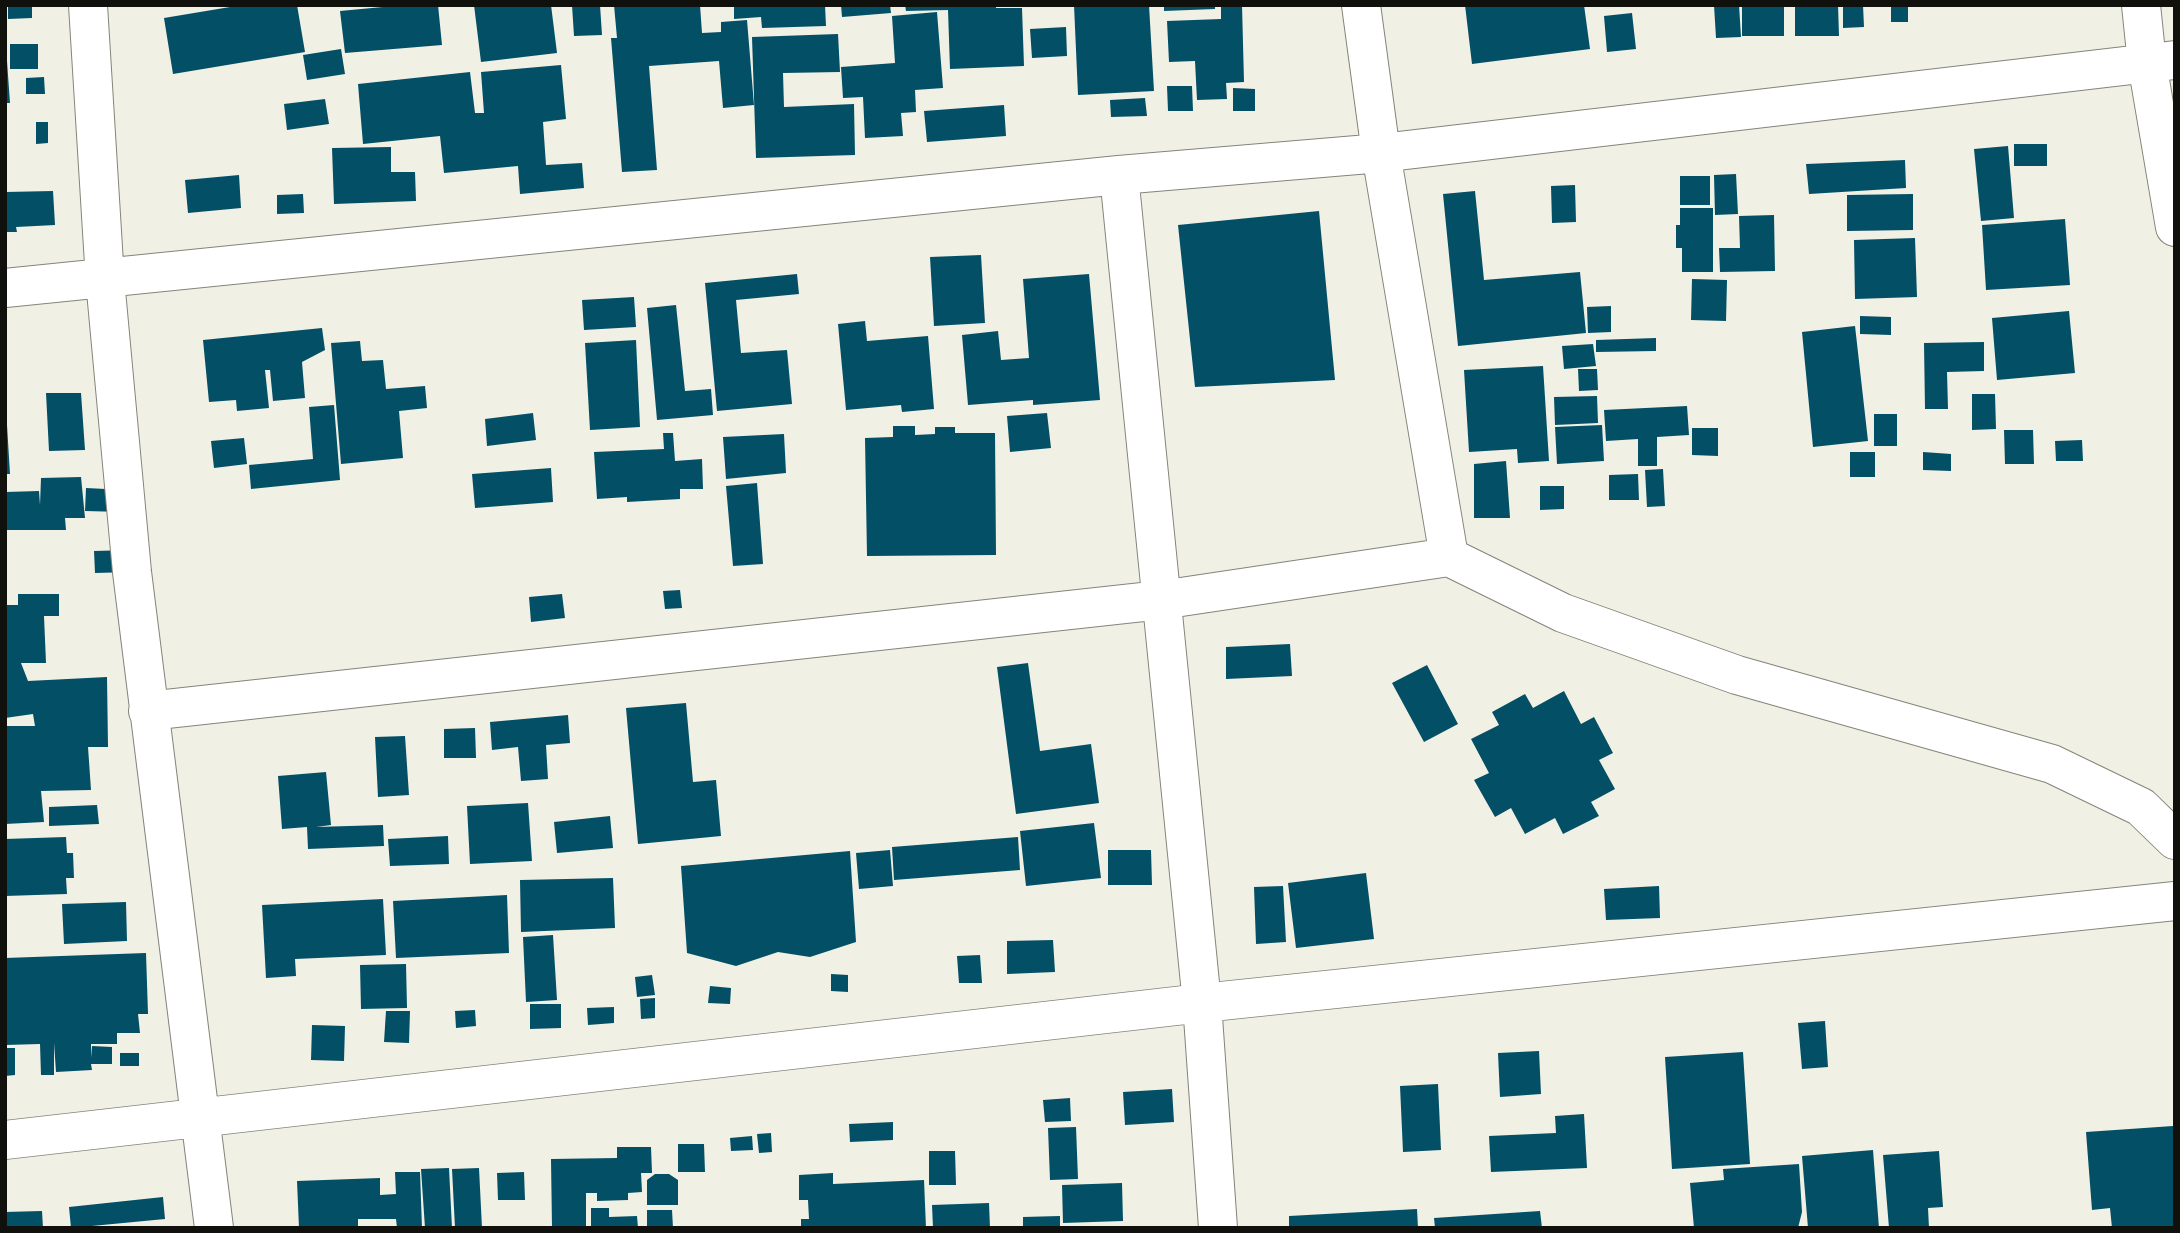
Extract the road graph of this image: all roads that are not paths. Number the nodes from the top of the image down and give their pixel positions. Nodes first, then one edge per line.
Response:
1 (88, 5) edge
2 (1361, 5) edge
3 (2141, 5) edge
4 (2161, 62) edge
5 (1381, 153) junction
6 (1119, 175) junction
7 (2175, 227) edge
8 (105, 280) junction
9 (5, 288) edge
10 (1449, 557) junction
11 (1161, 600) junction
12 (148, 711) junction
13 (2175, 840) edge
14 (2175, 901) edge
15 (1202, 1003) junction
16 (200, 1116) junction
17 (5, 1140) edge
18 (214, 1228) edge
19 (1218, 1228) edge

1 - 8 street
2 - 5 street
3 - 4 street
4 - 5 street
4 - 7 street
5 - 6 street
5 - 10 street
6 - 8 street
6 - 11 street
8 - 9 street
8 - 12 street
10 - 11 street
10 - 13 street
11 - 12 street
11 - 15 street
12 - 16 street
14 - 15 street
15 - 16 street
15 - 19 street
16 - 17 street
16 - 18 street

